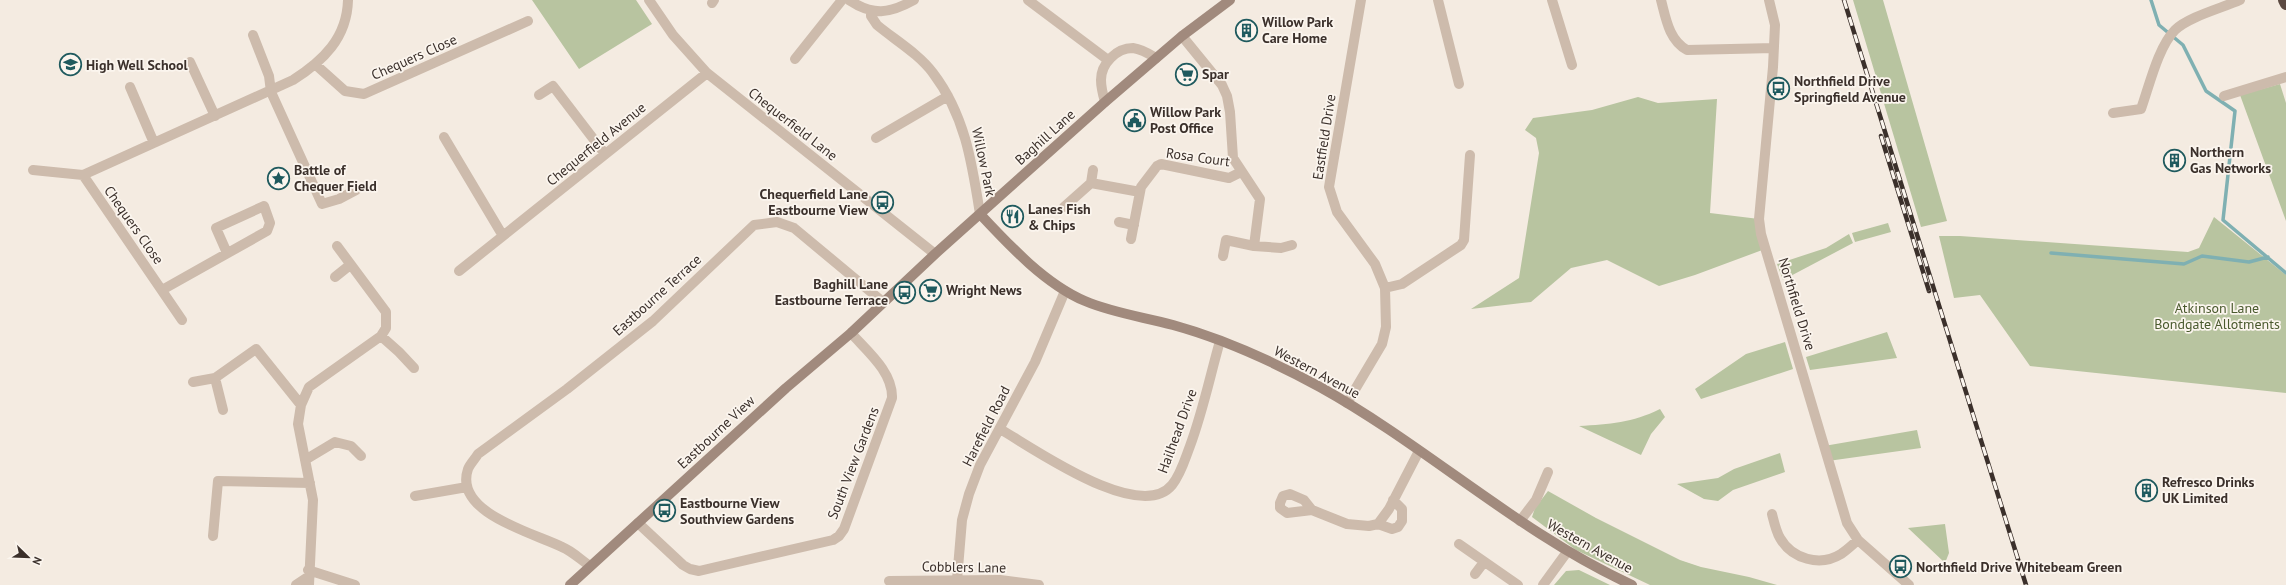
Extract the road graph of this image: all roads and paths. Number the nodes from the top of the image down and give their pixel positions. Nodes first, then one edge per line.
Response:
1 (348, 0) edge
2 (649, 0) edge
3 (842, 0) edge
4 (850, 0) edge
5 (914, 0) edge
6 (1028, 0) edge
7 (1230, 0) edge
8 (1361, 0) edge
9 (1438, 0) edge
10 (1552, 0) edge
11 (1661, 0) edge
12 (1769, 0) edge
13 (2240, 0) edge
14 (2284, 0) edge
15 (2286, 4) edge
16 (871, 11) junction
17 (528, 21) dead end
18 (253, 35) dead end
19 (1182, 36) junction
20 (1774, 48) junction
21 (1156, 58) junction
22 (795, 60) dead end
23 (1108, 60) junction
24 (190, 62) dead end
25 (316, 65) junction
26 (1572, 65) dead end
27 (707, 73) junction
28 (2286, 77) edge
29 (1459, 84) dead end
30 (130, 87) dead end
31 (271, 92) junction
32 (539, 95) dead end
33 (948, 96) junction
34 (2224, 96) dead end
35 (1105, 102) junction
36 (2113, 113) dead end
37 (215, 116) junction
38 (444, 137) dead end
39 (876, 138) dead end
40 (154, 143) junction
41 (605, 154) junction
42 (1470, 155) dead end
43 (33, 170) dead end
44 (1093, 170) dead end
45 (1241, 172) junction
46 (83, 176) junction
47 (1091, 183) junction
48 (356, 190) dead end
49 (1140, 192) junction
50 (1064, 207) dead end
51 (980, 214) junction
52 (1118, 222) dead end
53 (1134, 225) junction
54 (503, 236) junction
55 (1131, 239) dead end
56 (1292, 245) dead end
57 (337, 246) dead end
58 (1254, 246) junction
59 (227, 253) junction
60 (935, 254) junction
61 (1223, 256) dead end
62 (350, 265) junction
63 (459, 271) dead end
64 (335, 277) dead end
65 (1385, 288) junction
66 (162, 290) junction
67 (1066, 291) junction
68 (883, 302) junction
69 (182, 320) dead end
70 (851, 333) junction
71 (381, 336) junction
72 (1220, 341) junction
73 (414, 368) dead end
74 (215, 378) junction
75 (192, 382) dead end
76 (1347, 403) junction
77 (301, 405) junction
78 (223, 410) dead end
79 (1000, 429) junction
80 (358, 449) dead end
81 (1419, 451) junction
82 (305, 460) junction
83 (1548, 472) dead end
84 (310, 483) junction
85 (467, 487) junction
86 (415, 496) dead end
87 (1393, 500) junction
88 (1312, 510) dead end
89 (1772, 514) dead end
90 (1520, 521) junction
91 (638, 523) junction
92 (1378, 524) junction
93 (213, 536) dead end
94 (1858, 540) junction
95 (1459, 544) dead end
96 (1567, 552) junction
97 (1484, 562) junction
98 (590, 566) junction
99 (1475, 574) dead end
100 (308, 577) edge
101 (957, 580) junction
102 (889, 581) dead end
103 (296, 585) edge
104 (355, 585) edge
105 (570, 585) edge
106 (1039, 585) edge
107 (1518, 585) edge
108 (1543, 585) edge
109 (1632, 585) edge
110 (1910, 585) edge

1 - 25 street, Chequers Close
2 - 27 street, Chequerfield Lane
3 - 22 street
4 - 16 street
5 - 16 street
6 - 23 street
7 - 19 street, Baghill Lane
8 - 65 street, Eastfield Drive
9 - 29 street
10 - 26 street
11 - 20 street
12 - 20 street, Northfield Drive
13 - 36 street
14 - 15 highway
16 - 33 street, Willow Park
17 - 25 street, Chequers Close
18 - 31 street
19 - 21 street, Baghill Lane
19 - 45 street, Rosa Court
20 - 94 street, Northfield Drive
21 - 23 street
21 - 35 street, Baghill Lane
23 - 35 street
24 - 37 street
25 - 31 street, Chequers Close
27 - 41 street, Chequerfield Avenue
27 - 60 street, Chequerfield Lane
28 - 34 street
30 - 40 street
31 - 37 street, Chequers Close
31 - 48 street
32 - 41 street
33 - 39 street
33 - 51 street, Willow Park
35 - 51 street, Baghill Lane
37 - 40 street, Chequers Close
38 - 54 street
40 - 46 street, Chequers Close
41 - 54 street, Chequerfield Avenue
42 - 65 street
43 - 46 street
44 - 47 street
45 - 49 street, Rosa Court
45 - 58 street, Rosa Court
46 - 66 street, Chequers Close
47 - 49 street
47 - 50 street
49 - 53 street, Rosa Court
51 - 60 street, Baghill Lane
51 - 67 street, Western Avenue
52 - 53 street
53 - 55 street, Rosa Court
54 - 63 street, Chequerfield Avenue
56 - 58 street
57 - 62 street
58 - 61 street
59 - 59 street
59 - 66 street
60 - 68 street, Baghill Lane
62 - 64 street
62 - 71 street
65 - 76 street, Eastfield Drive
66 - 69 street, Chequers Close
67 - 72 street, Western Avenue
67 - 79 street, Harefield Road
68 - 70 street, Eastbourne View
68 - 85 street, Eastbourne Terrace
70 - 91 street, Eastbourne View
70 - 91 street, South View Gardens
71 - 73 street
71 - 77 street
72 - 76 street, Western Avenue
72 - 79 street, Hailhead Drive
74 - 75 street
74 - 77 street
74 - 78 street
76 - 81 street, Western Avenue
77 - 82 street
79 - 101 street, Harefield Road
80 - 82 street
81 - 87 street
81 - 90 street, Western Avenue
82 - 84 street
83 - 90 street
84 - 93 street
84 - 100 street
85 - 86 street
85 - 98 street
87 - 92 street
87 - 92 street
88 - 92 street
89 - 94 street
90 - 96 street, Western Avenue
91 - 98 street, Eastbourne View
94 - 110 street, Northfield Drive
95 - 97 street
96 - 108 street
96 - 109 street, Western Avenue
97 - 99 street
97 - 107 street
98 - 105 street, Eastbourne View
100 - 103 street
100 - 104 street
101 - 102 street, Cobblers Lane
101 - 106 street, Cobblers Lane

